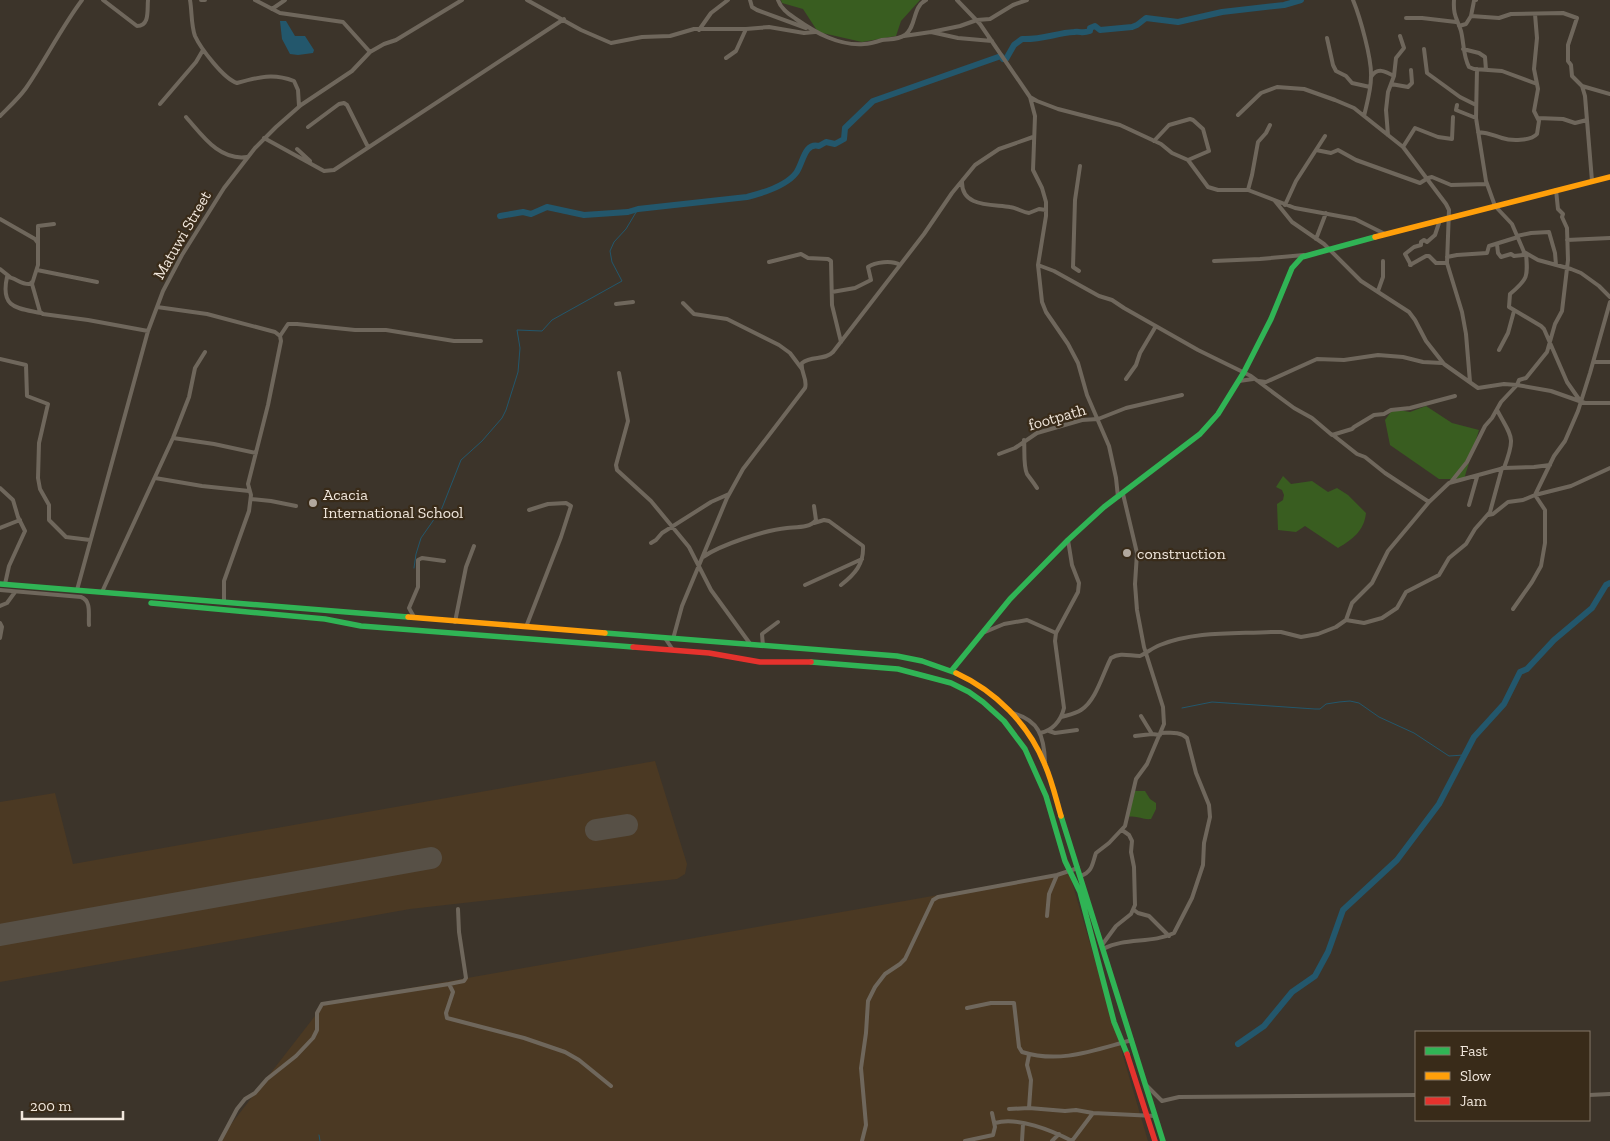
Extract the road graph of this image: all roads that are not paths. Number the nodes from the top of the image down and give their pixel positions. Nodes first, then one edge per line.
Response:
1 (82, 0) edge
2 (103, 0) edge
3 (148, 0) edge
4 (190, 0) edge
5 (201, 0) edge
6 (205, 0) edge
7 (255, 0) edge
8 (285, 0) edge
9 (462, 0) edge
10 (527, 0) edge
11 (728, 0) edge
12 (750, 0) edge
13 (778, 0) edge
14 (926, 0) edge
15 (953, 0) edge
16 (1026, 0) edge
17 (1352, 0) edge
18 (1454, 0) edge
19 (1476, 0) edge
20 (958, 1) edge
21 (272, 9) junction
22 (1535, 14) junction
23 (1471, 16) junction
24 (1406, 18) dead end
25 (564, 19) junction
26 (976, 20) junction
27 (1458, 24) junction
28 (746, 29) junction
29 (810, 29) junction
30 (699, 30) junction
31 (815, 32) junction
32 (931, 32) junction
33 (904, 36) junction
34 (1400, 36) dead end
35 (1328, 38) dead end
36 (992, 40) junction
37 (1463, 48) junction
38 (1424, 49) dead end
39 (203, 50) junction
40 (370, 52) junction
41 (726, 58) dead end
42 (1477, 69) junction
43 (1412, 70) dead end
44 (1486, 70) junction
45 (1394, 76) junction
46 (1371, 77) junction
47 (1391, 84) junction
48 (1537, 84) junction
49 (1581, 84) junction
50 (1370, 87) junction
51 (1610, 94) edge
52 (1030, 97) junction
53 (160, 104) dead end
54 (1457, 105) dead end
55 (1476, 105) junction
56 (299, 106) junction
57 (1238, 115) dead end
58 (0, 116) edge
59 (1364, 116) junction
60 (186, 117) dead end
61 (1453, 117) dead end
62 (1476, 118) junction
63 (1538, 118) junction
64 (1587, 120) junction
65 (1575, 123) junction
66 (1270, 125) dead end
67 (308, 128) dead end
68 (1588, 128) junction
69 (1478, 132) junction
70 (1388, 135) junction
71 (1325, 136) dead end
72 (264, 138) junction
73 (1033, 138) junction
74 (1154, 141) junction
75 (1404, 146) junction
76 (368, 147) junction
77 (297, 149) dead end
78 (1316, 150) junction
79 (247, 157) junction
80 (1188, 160) junction
81 (314, 166) junction
82 (1080, 166) dead end
83 (1610, 177) edge
84 (1428, 178) junction
85 (962, 181) junction
86 (1592, 181) junction
87 (1487, 184) junction
88 (1248, 190) junction
89 (1556, 190) junction
90 (1275, 201) junction
91 (1285, 205) junction
92 (1495, 206) junction
93 (1046, 210) junction
94 (1326, 213) junction
95 (1449, 218) junction
96 (0, 219) edge
97 (1440, 220) junction
98 (54, 224) dead end
99 (1385, 234) junction
100 (1518, 237) junction
101 (1610, 238) edge
102 (1316, 240) junction
103 (1567, 240) junction
104 (38, 243) junction
105 (1497, 244) junction
106 (1328, 249) junction
107 (1525, 252) junction
108 (1307, 255) junction
109 (1447, 257) junction
110 (1214, 261) dead end
111 (769, 262) dead end
112 (1383, 262) dead end
113 (1447, 263) junction
114 (900, 265) junction
115 (1038, 265) junction
116 (1556, 265) junction
117 (1568, 268) junction
118 (0, 269) edge
119 (37, 270) junction
120 (1079, 271) dead end
121 (10, 277) junction
122 (32, 282) junction
123 (97, 282) dead end
124 (1378, 291) junction
125 (832, 292) junction
126 (1610, 297) edge
127 (633, 302) dead end
128 (1610, 302) edge
129 (683, 303) dead end
130 (616, 304) dead end
131 (156, 307) junction
132 (1514, 311) junction
133 (43, 314) junction
134 (1156, 326) junction
135 (1604, 328) junction
136 (1610, 329) edge
137 (148, 331) junction
138 (280, 336) junction
139 (481, 342) dead end
140 (841, 342) junction
141 (1551, 344) junction
142 (1499, 350) dead end
143 (205, 352) dead end
144 (0, 359) edge
145 (1594, 362) junction
146 (1610, 362) edge
147 (1444, 364) junction
148 (802, 369) junction
149 (1244, 372) junction
150 (619, 373) dead end
151 (1126, 379) dead end
152 (1257, 380) junction
153 (1239, 381) junction
154 (1470, 382) junction
155 (1517, 385) junction
156 (1182, 395) dead end
157 (1455, 396) dead end
158 (1581, 402) junction
159 (1610, 403) edge
160 (1497, 410) junction
161 (1098, 419) junction
162 (1332, 435) junction
163 (173, 438) junction
164 (1024, 440) junction
165 (256, 453) junction
166 (1000, 454) dead end
167 (1550, 465) junction
168 (1503, 468) junction
169 (1610, 468) edge
170 (1477, 477) junction
171 (155, 478) junction
172 (1449, 483) junction
173 (0, 488) edge
174 (1037, 488) dead end
175 (249, 491) junction
176 (729, 494) junction
177 (1535, 495) junction
178 (1121, 496) junction
179 (251, 499) junction
180 (1429, 502) junction
181 (296, 506) dead end
182 (814, 506) dead end
183 (1469, 506) dead end
184 (529, 510) dead end
185 (1488, 515) junction
186 (20, 520) junction
187 (814, 523) junction
188 (671, 527) junction
189 (0, 528) edge
190 (90, 540) junction
191 (1068, 540) junction
192 (651, 543) dead end
193 (474, 546) dead end
194 (702, 557) junction
195 (862, 560) junction
196 (444, 561) dead end
197 (699, 564) junction
198 (2, 584) edge
199 (805, 585) dead end
200 (841, 585) dead end
201 (0, 590) edge
202 (77, 590) junction
203 (16, 592) junction
204 (102, 592) junction
205 (151, 602) dead end
206 (224, 602) junction
207 (0, 606) edge
208 (1513, 610) dead end
209 (414, 618) junction
210 (1346, 620) junction
211 (455, 622) junction
212 (778, 622) dead end
213 (0, 623) edge
214 (89, 625) dead end
215 (526, 627) junction
216 (1056, 632) junction
217 (980, 634) junction
218 (0, 638) edge
219 (665, 638) junction
220 (673, 639) junction
221 (751, 645) junction
222 (763, 646) junction
223 (673, 650) junction
224 (1146, 654) junction
225 (952, 670) junction
226 (1012, 713) junction
227 (1141, 716) dead end
228 (1061, 717) junction
229 (1077, 730) dead end
230 (1049, 731) junction
231 (1040, 733) junction
232 (1152, 734) junction
233 (1161, 734) junction
234 (1135, 736) dead end
235 (1045, 764) junction
236 (1122, 830) junction
237 (1078, 868) junction
238 (1069, 872) junction
239 (1057, 875) junction
240 (1081, 876) junction
241 (458, 909) dead end
242 (1134, 910) junction
243 (1046, 916) dead end
244 (1169, 936) junction
245 (1103, 946) junction
246 (448, 984) junction
247 (967, 1008) dead end
248 (1132, 1040) junction
249 (1123, 1043) junction
250 (1030, 1055) junction
251 (1145, 1085) junction
252 (611, 1086) dead end
253 (1415, 1094) edge
254 (1610, 1094) edge
255 (1590, 1095) edge
256 (1160, 1101) junction
257 (1151, 1103) junction
258 (1029, 1108) junction
259 (1010, 1109) dead end
260 (992, 1113) dead end
261 (1093, 1113) junction
262 (1147, 1116) junction
263 (1155, 1116) junction
264 (995, 1123) junction
265 (1023, 1124) junction
266 (1059, 1134) junction
267 (220, 1141) edge
268 (862, 1141) edge
269 (965, 1141) edge
270 (1022, 1141) edge
271 (1052, 1141) edge
272 (1072, 1141) edge
273 (1155, 1141) edge
274 (1164, 1141) edge

1 - 58 street
2 - 3 street
4 - 39 street
5 - 6 street
7 - 21 street
8 - 21 street
9 - 40 street, Matuwi Street
10 - 25 street
11 - 30 street
12 - 29 street
13 - 29 street
14 - 33 street
15 - 20 street
16 - 26 street
17 - 46 street
18 - 27 street
19 - 23 street
20 - 26 street
21 - 40 street
22 - 23 street
22 - 48 street
22 - 49 street
23 - 27 street
24 - 27 street
25 - 30 street
25 - 76 street
26 - 32 street
26 - 36 street
27 - 37 street
28 - 30 street
28 - 31 street
28 - 41 street
29 - 31 street
31 - 33 street
32 - 33 street
32 - 36 street
34 - 45 street
35 - 50 street
36 - 52 street
37 - 42 street
37 - 44 street
38 - 55 street
39 - 53 street
39 - 56 street
40 - 56 street, Matuwi Street
42 - 44 street
42 - 55 street
43 - 47 street
44 - 48 street
45 - 46 street
45 - 47 street
46 - 50 street
47 - 70 street
48 - 63 street
49 - 51 street
49 - 64 street
50 - 59 street
52 - 73 street
52 - 74 street
54 - 62 street
55 - 62 street
56 - 72 street, Matuwi Street
57 - 59 street
59 - 70 street
60 - 79 street
61 - 75 street
62 - 69 street
63 - 65 street
63 - 69 street
64 - 65 street
64 - 68 street
65 - 68 street
66 - 88 street
67 - 76 street
68 - 86 street
69 - 87 street
70 - 75 street
71 - 78 street
72 - 79 street, Matuwi Street
72 - 81 street
73 - 85 street
73 - 93 street
74 - 80 street
74 - 80 street
75 - 84 street
76 - 81 street
77 - 81 street
78 - 84 street
78 - 91 street
79 - 131 street, Matuwi Street
80 - 88 street
82 - 120 street
83 - 86 street
84 - 87 street
84 - 95 street
85 - 93 street
85 - 114 street
86 - 89 street
87 - 92 street
88 - 90 street
89 - 92 street
89 - 103 street
90 - 91 street
90 - 102 street
91 - 94 street
92 - 95 street
92 - 100 street
93 - 115 street
94 - 99 street
94 - 102 street
95 - 97 street
95 - 109 street
96 - 104 street
97 - 99 street
97 - 113 street
98 - 104 street
99 - 106 street
100 - 105 street
100 - 107 street
100 - 116 street
101 - 103 street
102 - 106 street
103 - 117 street
104 - 119 street
105 - 107 street
105 - 109 street
106 - 108 street
106 - 124 street
107 - 116 street
107 - 132 street
108 - 110 street
108 - 149 street
109 - 113 street
111 - 125 street
112 - 124 street
113 - 154 street
114 - 125 street
114 - 140 street
115 - 134 street
115 - 161 street
116 - 117 street
117 - 126 street
117 - 141 street
118 - 121 street
119 - 122 street
119 - 123 street
121 - 122 street
121 - 133 street
122 - 133 street
124 - 147 street
125 - 140 street
127 - 130 street
128 - 135 street
129 - 148 street
131 - 137 street, Matuwi Street
131 - 138 street
132 - 141 street
132 - 142 street
133 - 137 street
134 - 149 street
134 - 151 street
135 - 136 street
135 - 145 street
137 - 190 street, Matuwi Street
138 - 139 street
138 - 165 street
140 - 148 street
141 - 155 street
141 - 158 street
143 - 163 street
144 - 190 street
145 - 146 street
145 - 158 street
147 - 152 street
147 - 154 street
148 - 176 street
149 - 152 street
149 - 153 street
150 - 188 street
152 - 153 street
152 - 162 street
153 - 178 street
154 - 155 street
155 - 158 street
155 - 160 street
156 - 161 street, footpath
157 - 162 street
158 - 159 street
158 - 167 street
160 - 168 street
160 - 172 street
161 - 164 street, footpath
161 - 178 street
162 - 180 street
163 - 165 street
163 - 171 street
164 - 166 street, footpath
164 - 174 street, footpath
165 - 175 street
167 - 168 street
167 - 177 street
168 - 170 street
168 - 185 street
169 - 177 street
170 - 172 street
170 - 183 street
171 - 175 street
171 - 204 street
172 - 180 street
173 - 186 street
175 - 179 street
176 - 188 street
176 - 194 street
177 - 185 street
177 - 208 street
178 - 191 street
178 - 224 street
179 - 181 street
179 - 206 street
180 - 210 street
182 - 187 street
184 - 215 street
185 - 210 street
186 - 189 street
186 - 198 street
187 - 194 street
187 - 195 street
188 - 192 street
188 - 197 street
190 - 202 street, Matuwi Street
191 - 216 street
191 - 217 street
193 - 211 street
194 - 197 street
195 - 199 street
195 - 200 street
196 - 209 street
197 - 220 street
197 - 221 street
198 - 202 street
201 - 203 street
202 - 204 street
203 - 207 street
203 - 214 street
204 - 206 street
205 - 223 street
206 - 209 street
209 - 211 street
210 - 224 street
211 - 215 street
212 - 222 street
213 - 218 street
215 - 219 street
216 - 217 street
216 - 228 street
217 - 225 street
219 - 220 street
219 - 223 street
220 - 221 street
221 - 222 street
222 - 225 street
223 - 238 street
224 - 228 street
224 - 233 street
225 - 226 street
226 - 231 street
226 - 235 street
227 - 232 street
228 - 230 street
229 - 230 street
230 - 231 street
231 - 235 street
232 - 233 street
232 - 234 street
233 - 236 street
233 - 244 street
235 - 237 street
236 - 240 street
236 - 242 street
237 - 238 street
237 - 240 street
238 - 239 street
238 - 249 street
239 - 243 street
239 - 268 street
240 - 245 street
241 - 246 street
242 - 244 street
242 - 245 street
244 - 245 street
245 - 248 street
246 - 252 street
246 - 267 street
247 - 250 street
248 - 249 street
248 - 251 street
249 - 250 street
249 - 262 street
250 - 258 street
251 - 256 street
251 - 257 street
253 - 256 street
254 - 255 street
256 - 257 street
257 - 263 street
258 - 259 street
258 - 261 street
260 - 264 street
261 - 262 street
261 - 272 street
262 - 263 street
262 - 273 street
263 - 274 street
264 - 265 street
264 - 269 street
265 - 266 street
265 - 270 street
266 - 271 street
266 - 272 street

